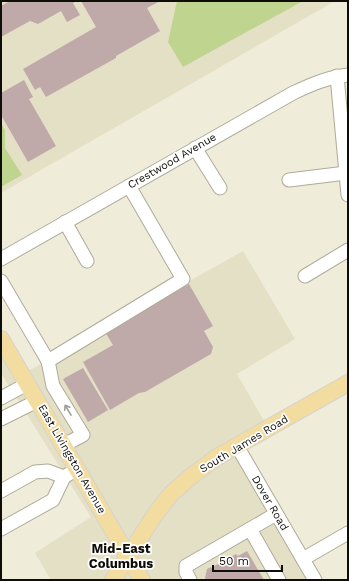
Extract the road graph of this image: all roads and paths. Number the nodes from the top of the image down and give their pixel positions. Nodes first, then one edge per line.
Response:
1 (343, 76) edge
2 (195, 148) junction
3 (346, 173) junction
4 (289, 180) dead end
5 (129, 186) junction
6 (220, 188) dead end
7 (348, 195) edge
8 (65, 222) junction
9 (348, 250) edge
10 (1, 258) edge
11 (87, 261) dead end
12 (305, 276) dead end
13 (1, 281) edge
14 (1, 339) edge
15 (48, 361) junction
16 (348, 383) edge
17 (53, 386) junction
18 (33, 394) junction
19 (1, 398) edge
20 (1, 419) edge
21 (64, 446) junction
22 (237, 446) junction
23 (71, 473) junction
24 (1, 491) edge
25 (276, 514) junction
26 (1, 529) edge
27 (250, 529) junction
28 (348, 533) edge
29 (128, 556) junction
30 (303, 558) junction
31 (113, 580) edge
32 (142, 580) edge
33 (190, 580) edge
34 (278, 580) edge
35 (315, 580) edge

1 - 2 street, Crestwood Avenue
1 - 3 street
2 - 5 street, Crestwood Avenue
2 - 6 street
3 - 4 street
3 - 7 street
5 - 8 street, Crestwood Avenue
5 - 15 street
8 - 10 street, Crestwood Avenue
8 - 11 street
9 - 12 street
13 - 15 street
14 - 18 main road, East Livingston Avenue
15 - 17 street
16 - 22 main road, South James Road
17 - 18 street
21 -> 17 street
18 - 19 street
18 - 20 street
18 - 21 main road, East Livingston Avenue
21 - 23 main road, East Livingston Avenue
22 - 25 street, Dover Road
22 - 29 main road, South James Road
23 - 24 street
23 - 26 street
23 - 29 main road, East Livingston Avenue
25 - 27 street
25 - 30 street, Dover Road
27 - 33 street
27 - 34 street
28 - 30 street
29 - 31 main road, South James Road
29 - 32 main road, East Livingston Avenue
30 - 35 street, Dover Road

